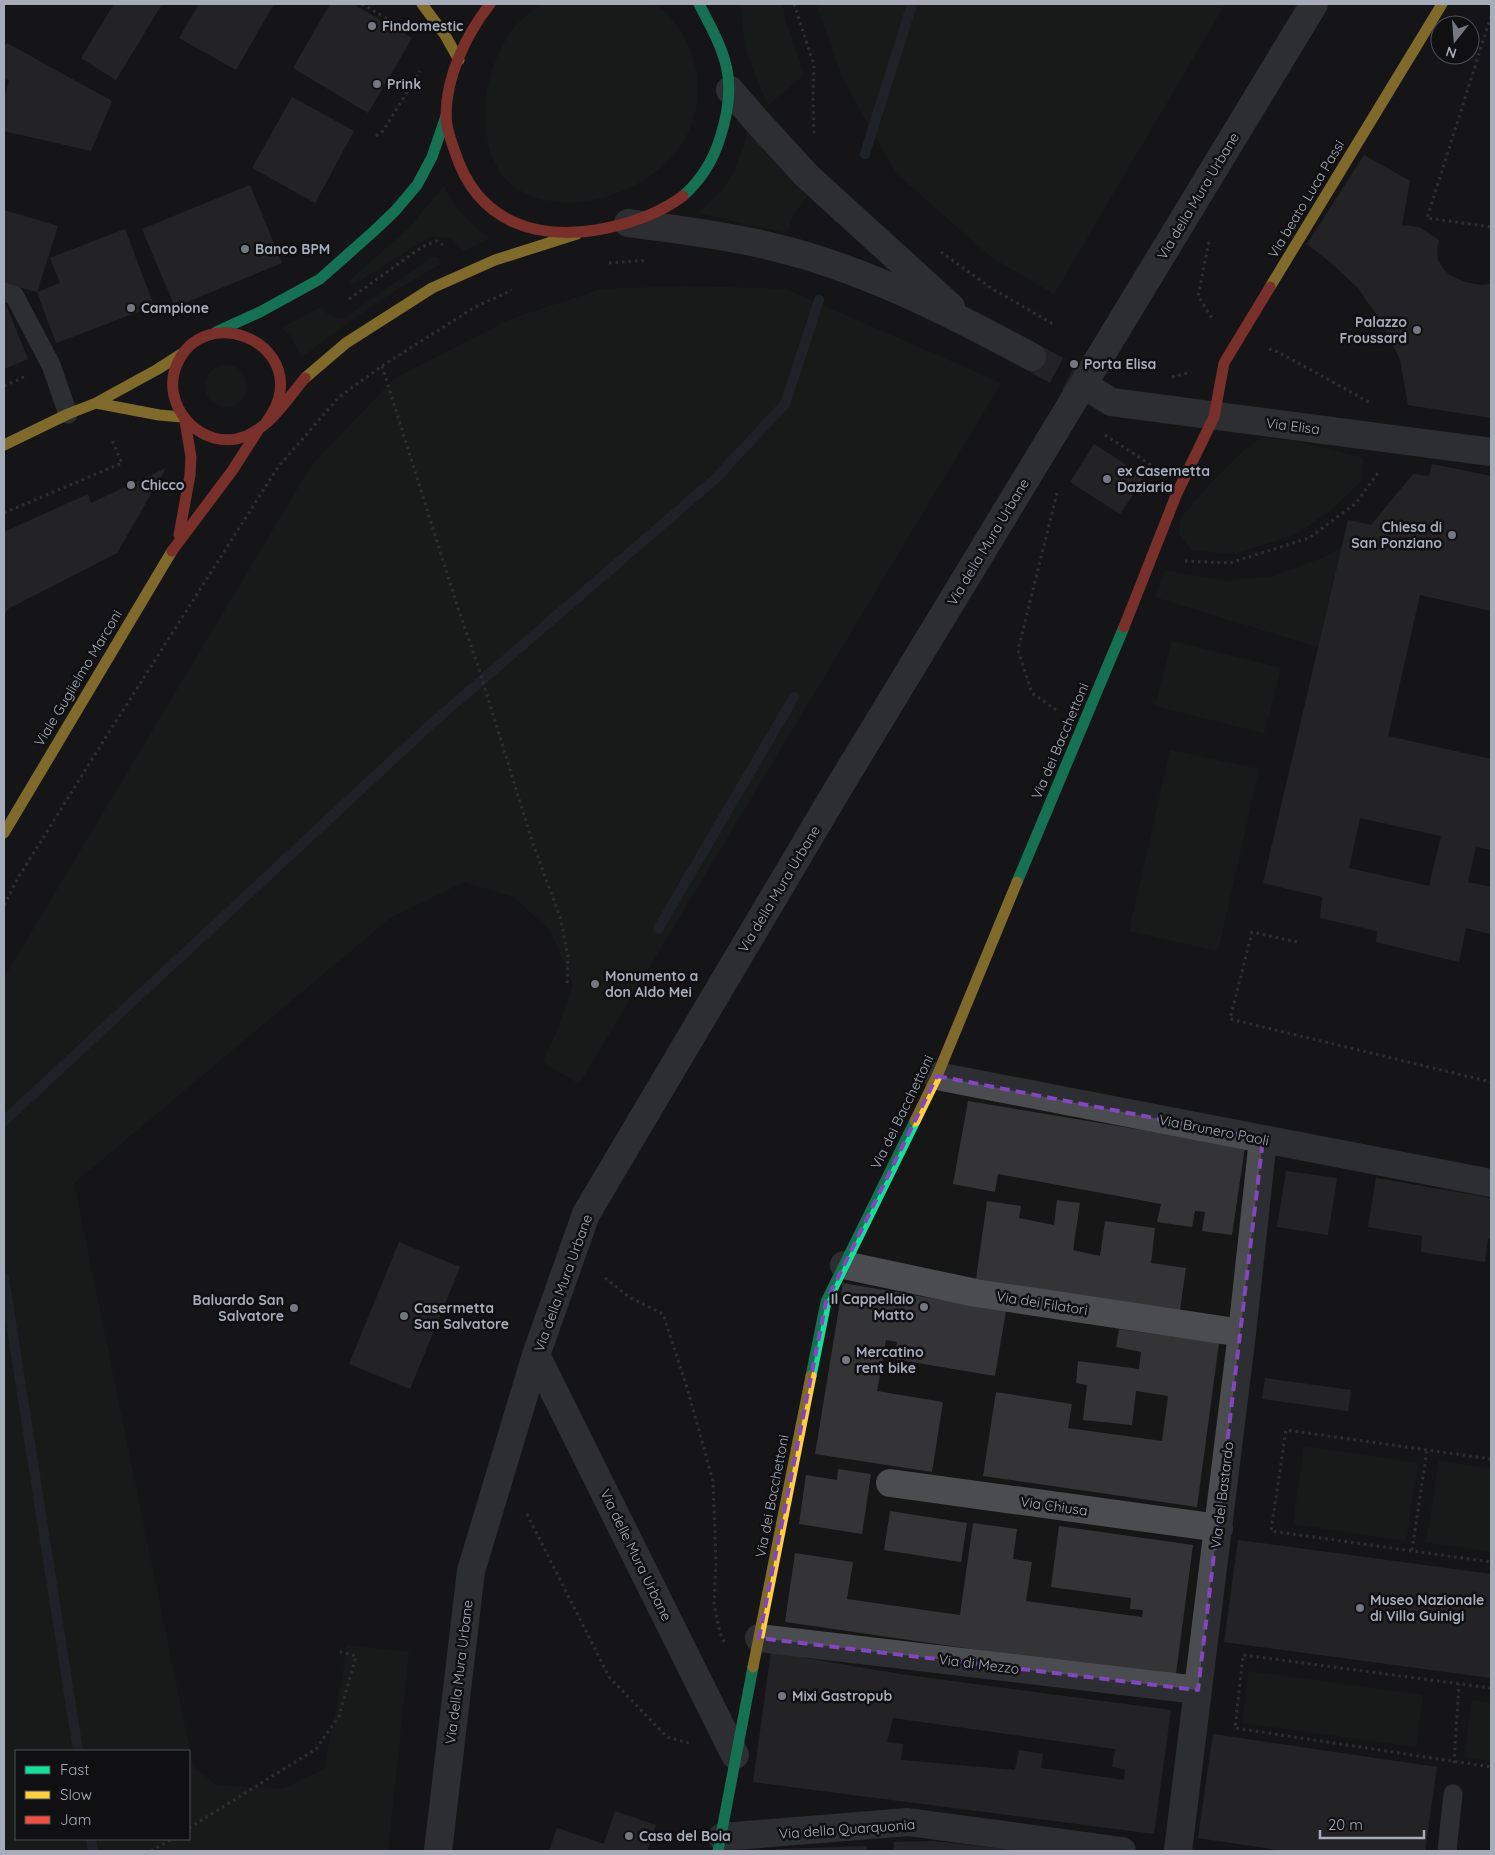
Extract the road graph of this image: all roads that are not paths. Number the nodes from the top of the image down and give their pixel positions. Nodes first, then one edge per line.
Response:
1 (422, 4) edge
2 (490, 4) edge
3 (699, 4) edge
4 (712, 4) edge
5 (1314, 4) edge
6 (1442, 4) edge
7 (720, 45) junction
8 (459, 60) junction
9 (730, 90) junction
10 (446, 116) junction
11 (628, 223) junction
12 (577, 234) junction
13 (4, 292) edge
14 (967, 322) junction
15 (216, 332) junction
16 (183, 353) junction
17 (1032, 357) tunnel mouth
18 (1096, 393) tunnel mouth
19 (96, 403) junction
20 (68, 414) junction
21 (1214, 416) junction
22 (184, 418) junction
23 (263, 425) junction
24 (4, 445) edge
25 (1491, 452) edge
26 (179, 540) junction
27 (4, 832) edge
28 (937, 1076) junction
29 (1263, 1139) junction
30 (1491, 1183) edge
31 (844, 1265) junction
32 (1242, 1333) junction
33 (536, 1355) junction
34 (890, 1483) dead end
35 (1218, 1528) junction
36 (759, 1638) junction
37 (1198, 1690) junction
38 (735, 1755) junction
39 (1453, 1794) road end
40 (720, 1844) edge
41 (438, 1851) edge
42 (1122, 1851) edge
43 (1178, 1851) edge
44 (1447, 1851) edge

1 - 8 main road
2 - 8 main road
3 - 7 main road
4 - 7 main road
5 - 33 street, Via della Mura Urbane
6 - 21 main road, Via beato Luca Passi
7 - 9 main road
8 - 10 main road
9 - 11 main road
9 - 14 street
10 - 12 main road
10 - 15 main road
11 - 12 main road
11 - 14 street
12 - 23 main road
13 - 20 lane
14 - 17 street
15 - 16 main road
15 - 23 main road
16 - 19 main road
16 - 22 main road
18 - 21 street, Via Elisa
19 - 20 main road
19 - 22 main road
20 - 24 main road
21 - 25 street, Via Elisa
21 - 28 main road, Via dei Bacchettoni
22 - 23 main road
22 - 26 main road, Viale Guglielmo Marconi
23 - 26 main road, Viale Guglielmo Marconi
26 - 27 main road, Viale Guglielmo Marconi
28 - 29 street, Via Brunero Paoli
28 - 31 main road, Via dei Bacchettoni
29 - 30 street, Via Brunero Paoli
29 - 32 street, Via del Bastardo
31 - 32 street, Via dei Filatori
31 - 36 main road, Via dei Bacchettoni
32 - 35 street, Via del Bastardo
33 - 38 street, Via delle Mura Urbane
33 - 41 street, Via della Mura Urbane
34 - 35 street, Via Chiusa
35 - 37 street, Via del Bastardo
36 - 37 street, Via di Mezzo
36 - 38 main road, Via dei Bacchettoni
37 - 43 street, Via del Bastardo
38 - 40 main road, Via dei Bacchettoni
39 - 44 lane
40 - 42 street, Via della Quarquonia

